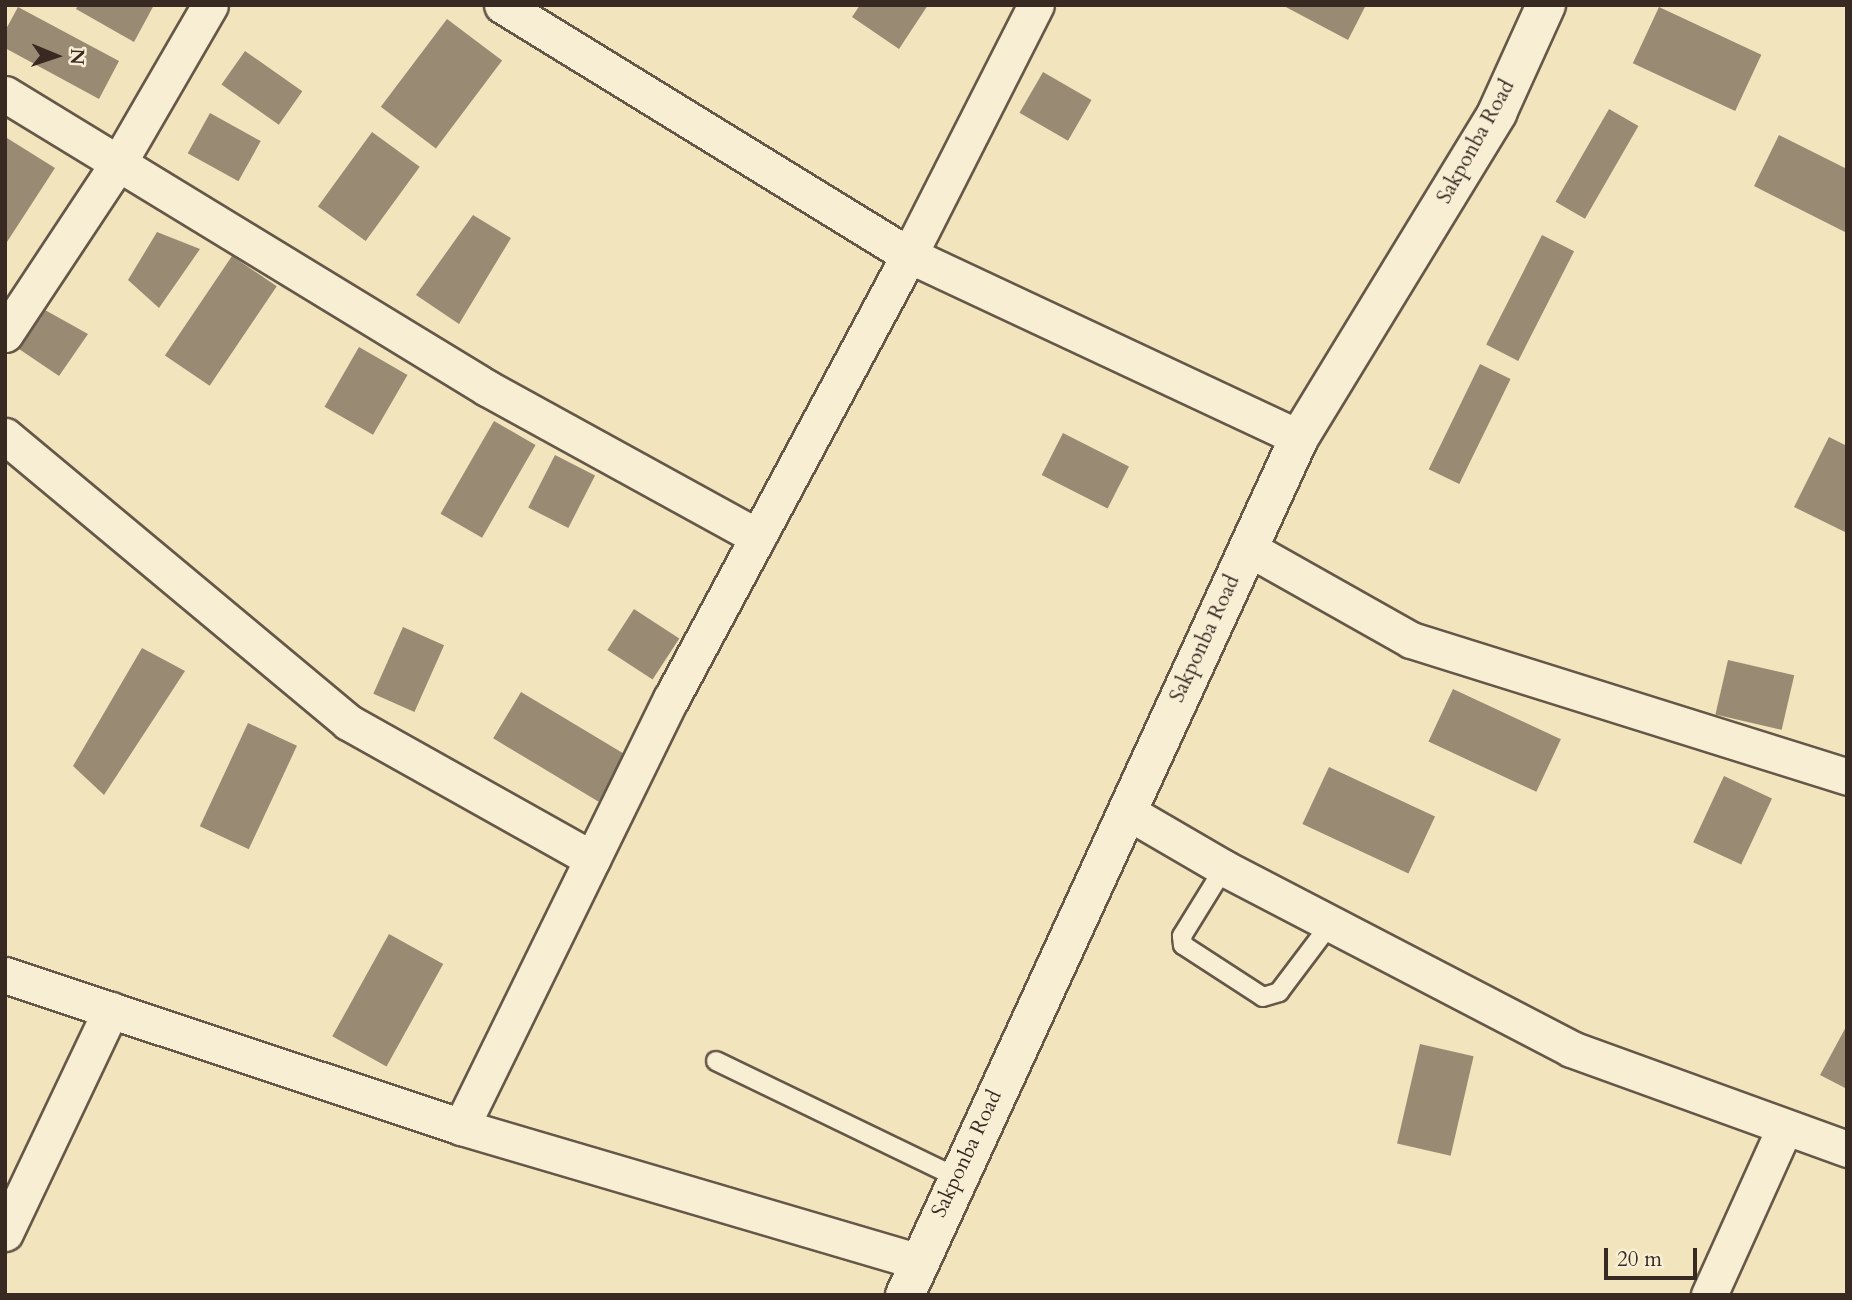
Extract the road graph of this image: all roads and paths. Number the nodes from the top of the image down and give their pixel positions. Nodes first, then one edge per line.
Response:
1 (210, 5) edge
2 (502, 5) edge
3 (1036, 5) edge
4 (1546, 5) edge
5 (5, 94) edge
6 (119, 162) junction
7 (909, 255) junction
8 (5, 334) edge
9 (5, 436) edge
10 (1299, 438) junction
11 (758, 537) junction
12 (1248, 548) junction
13 (1847, 777) edge
14 (1126, 811) junction
15 (592, 859) junction
16 (1224, 868) junction
17 (1331, 923) junction
18 (5, 975) edge
19 (111, 1010) junction
20 (716, 1061) dead end
21 (461, 1127) junction
22 (1784, 1129) junction
23 (1847, 1149) edge
24 (956, 1177) junction
25 (5, 1233) edge
26 (911, 1278) edge
27 (1709, 1295) edge

1 - 6 street
2 - 7 street
3 - 7 street
4 - 10 main road, Sakponba Road
5 - 6 street
6 - 8 street
6 - 11 street
7 - 10 street
7 - 11 street
9 - 15 street
10 - 12 main road, Sakponba Road
11 - 15 street
12 - 13 street
12 - 14 main road, Sakponba Road
14 - 16 street
14 - 24 main road, Sakponba Road
15 - 21 street
16 - 17 street
16 - 17 lane
17 - 22 street
18 - 19 street
19 - 21 street
19 - 25 street
20 - 24 lane
21 - 26 street
22 - 23 street
22 - 27 street
24 - 26 main road, Sakponba Road

